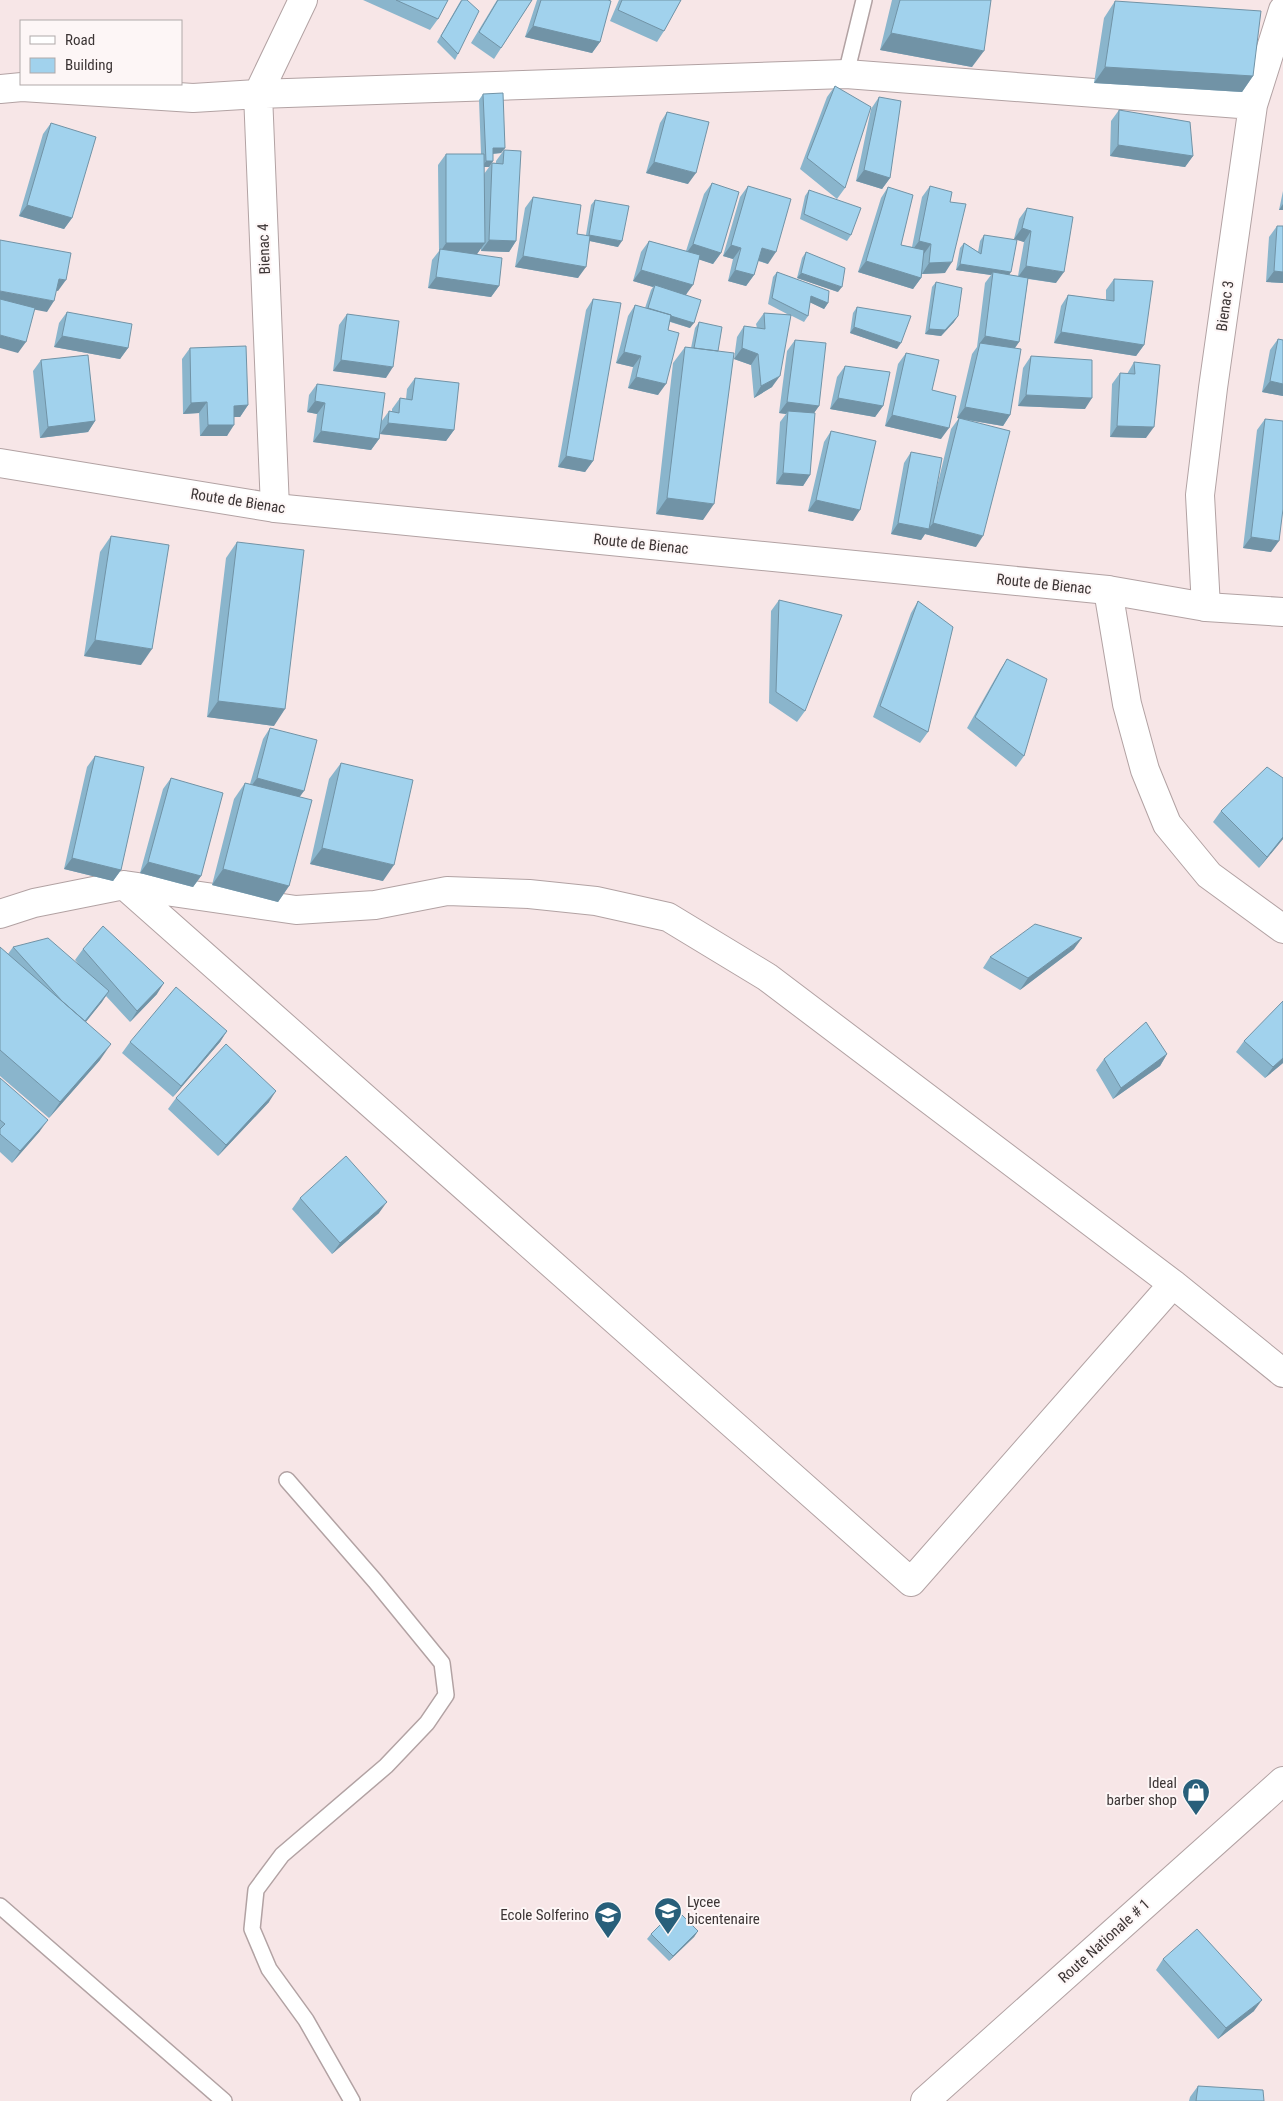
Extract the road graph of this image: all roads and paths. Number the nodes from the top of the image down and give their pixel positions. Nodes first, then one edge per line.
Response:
1 (303, 0) edge
2 (864, 0) edge
3 (1283, 10) edge
4 (846, 74) junction
5 (0, 89) edge
6 (258, 94) junction
7 (1253, 106) junction
8 (0, 463) edge
9 (275, 508) junction
10 (1108, 590) junction
11 (1206, 607) junction
12 (1283, 612) edge
13 (124, 885) junction
14 (0, 914) edge
15 (1283, 929) edge
16 (1173, 1284) junction
17 (1283, 1374) edge
18 (287, 1480) dead end
19 (1283, 1781) edge
20 (0, 1906) edge
21 (224, 2101) edge
22 (352, 2101) edge
23 (925, 2101) edge

1 - 6 street, Bienac 4
2 - 4 lane
3 - 7 street, Bienac 3
4 - 6 street
4 - 7 street
5 - 6 street
6 - 9 street, Bienac 4
7 - 11 street, Bienac 3
8 - 9 street, Route de Bienac
9 - 10 street, Route de Bienac
10 - 11 street, Route de Bienac
10 - 15 street
11 - 12 street, Route de Bienac
13 - 14 street
13 - 16 street
13 - 16 street
16 - 17 street
18 - 22 lane
19 - 23 street, Route Nationale # 1
20 - 21 lane

